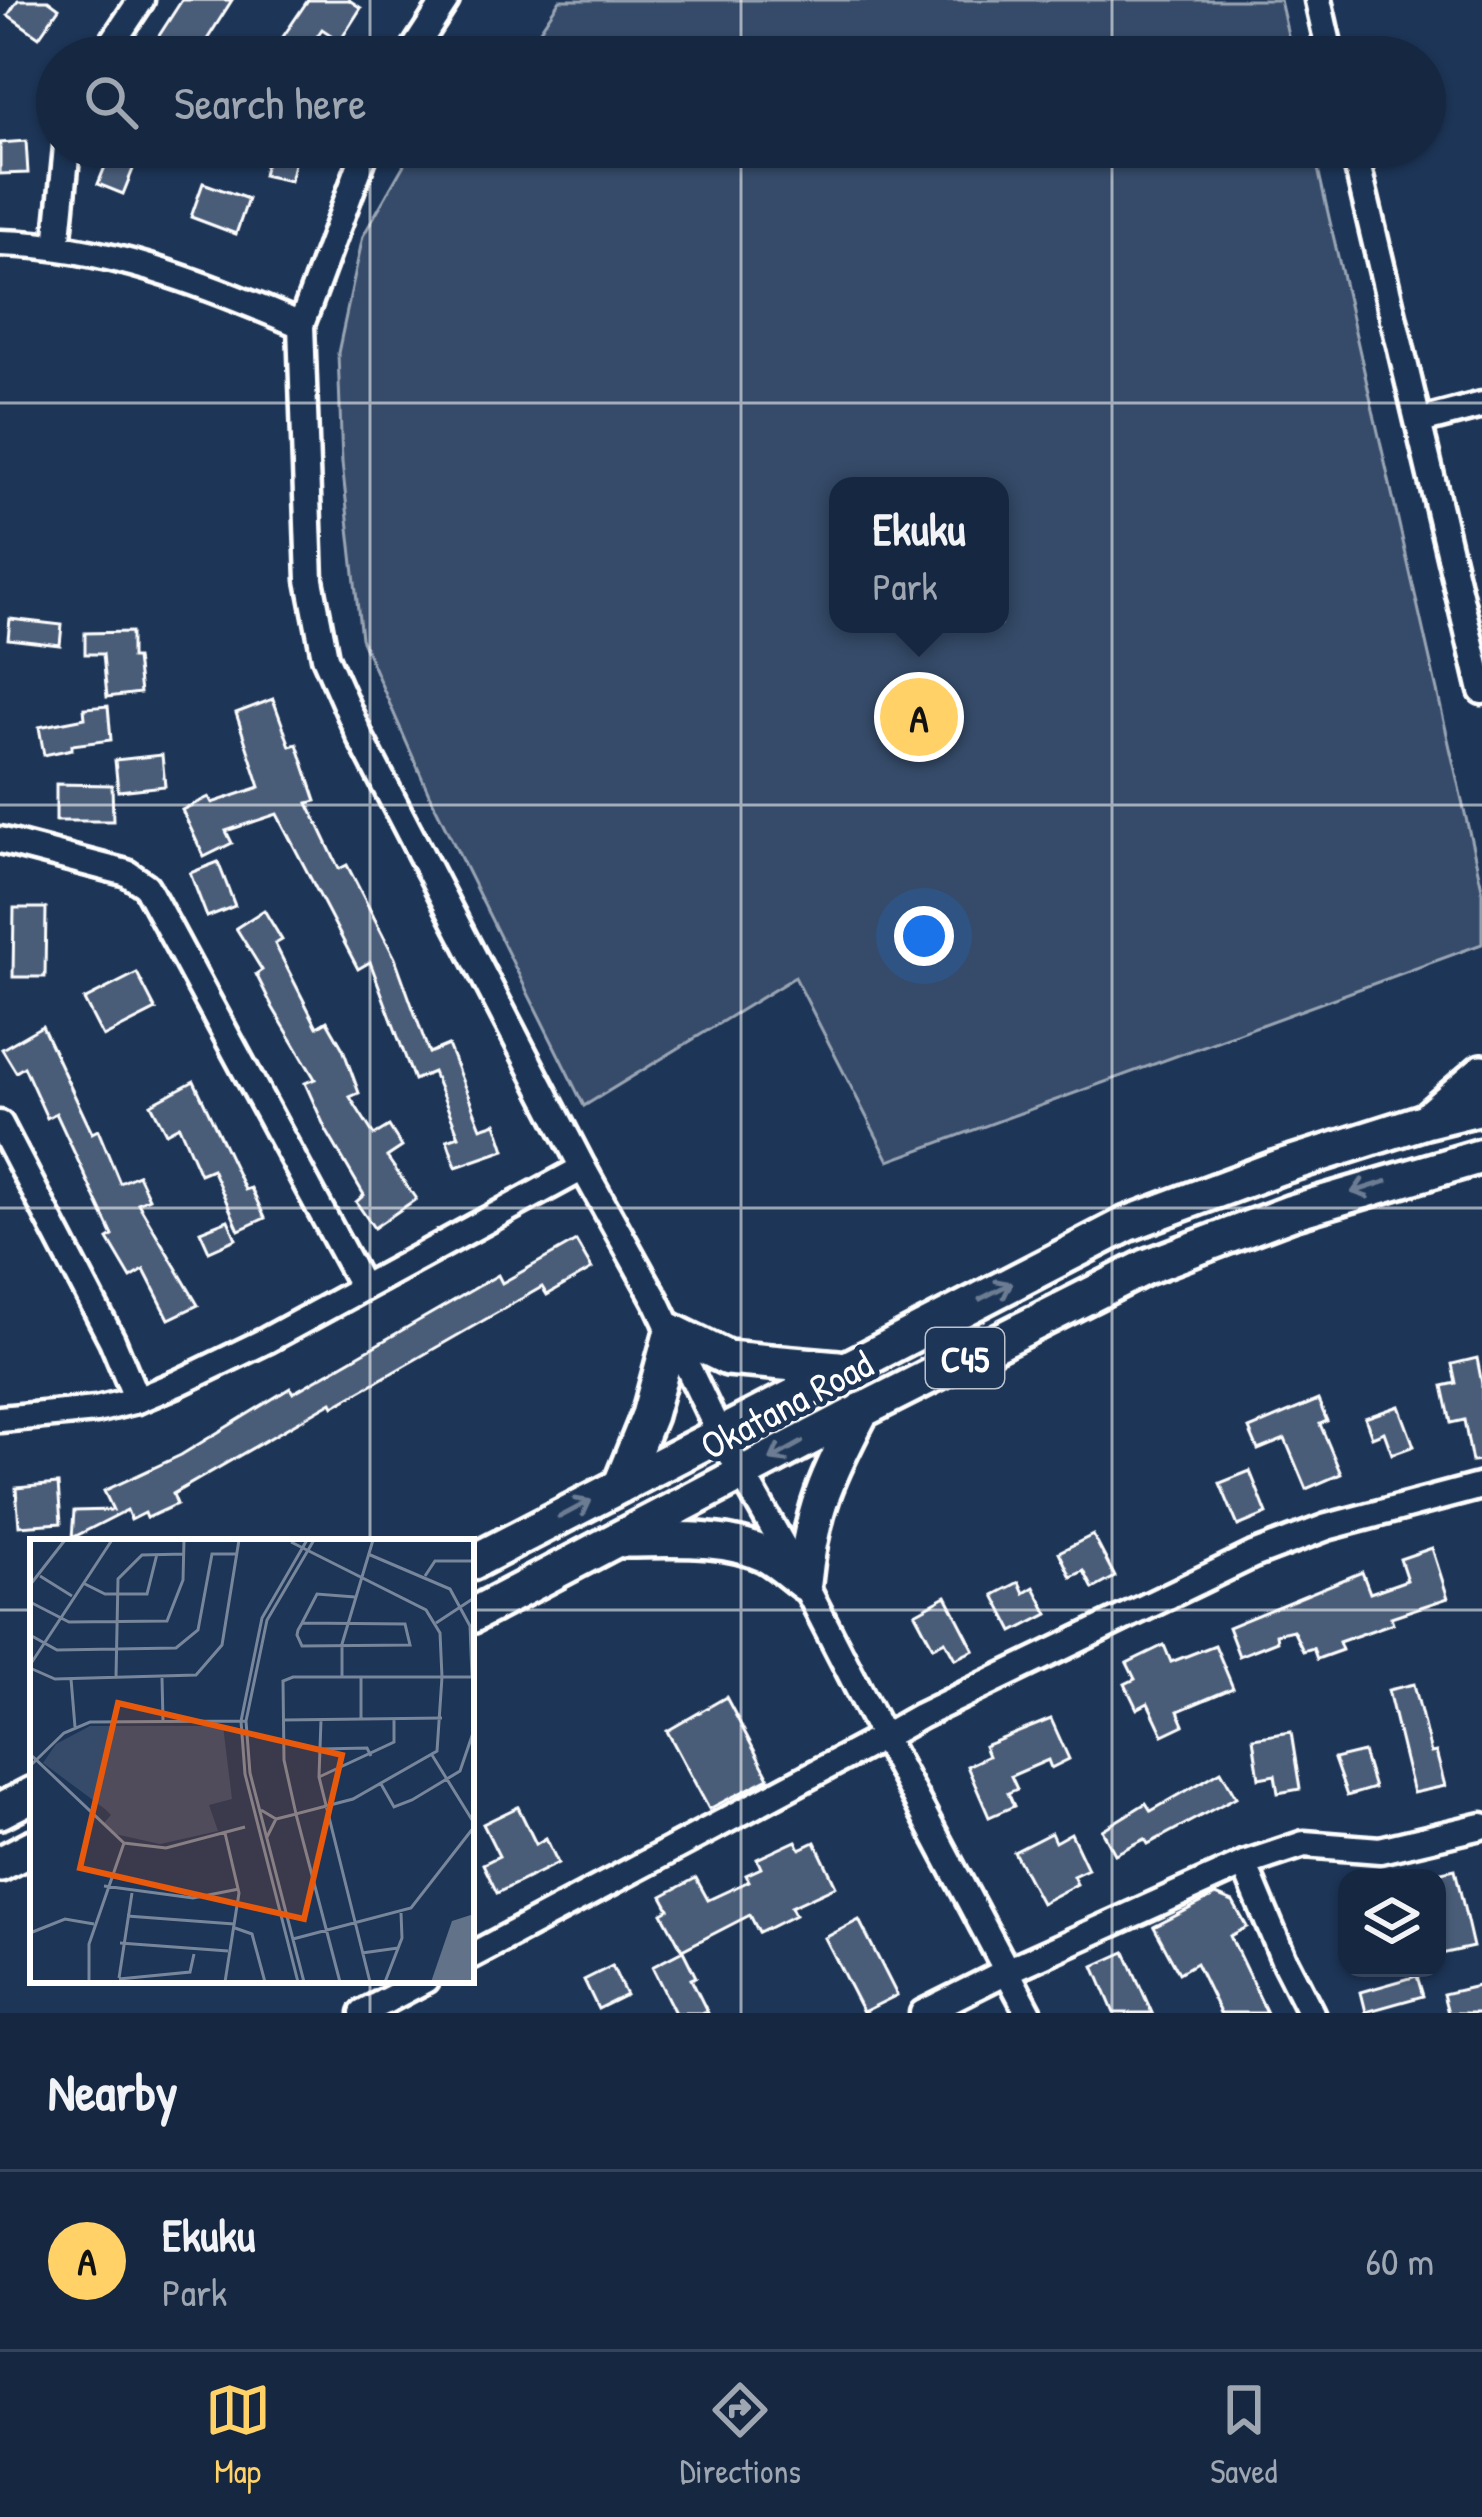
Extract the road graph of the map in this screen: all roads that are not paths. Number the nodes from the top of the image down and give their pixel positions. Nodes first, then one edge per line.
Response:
1 (141, 0) edge
2 (446, 0) edge
3 (1318, 0) edge
4 (117, 36) edge
5 (423, 36) edge
6 (1326, 36) edge
7 (65, 168) edge
8 (360, 168) edge
9 (1358, 168) edge
10 (0, 243) edge
11 (57, 247) junction
12 (302, 325) junction
13 (1482, 405) edge
14 (1421, 421) junction
15 (1482, 692) edge
16 (0, 840) edge
17 (1482, 1072) edge
18 (1482, 1107) edge
19 (1426, 1121) junction
20 (0, 1124) edge
21 (1482, 1156) edge
22 (583, 1168) junction
23 (362, 1287) junction
24 (673, 1331) junction
25 (841, 1368) junction
26 (137, 1400) junction
27 (862, 1410) junction
28 (0, 1418) edge
29 (718, 1433) junction
30 (742, 1476) junction
31 (621, 1484) junction
32 (1482, 1486) edge
33 (617, 1540) junction
34 (474, 1561) edge
35 (804, 1583) junction
36 (474, 1614) edge
37 (884, 1737) junction
38 (30, 1796) edge
39 (0, 1811) edge
40 (1482, 1826) edge
41 (30, 1848) edge
42 (0, 1864) edge
43 (1244, 1864) junction
44 (474, 1954) edge
45 (1009, 1970) junction
46 (419, 1983) edge
47 (363, 2013) edge
48 (923, 2013) edge
49 (1029, 2013) edge
50 (1312, 2013) edge

1 - 4 street
2 - 5 street
3 - 6 street
7 - 11 street
8 - 12 street
9 - 14 street
10 - 11 street
11 - 12 street
12 - 22 street
13 - 14 street
14 - 15 street
16 - 23 street
17 - 19 main road
18 - 19 main road, Okatana Road / C45
25 -> 19 main road, Okatana Road / C45
20 - 26 street
21 -> 27 main road, Okatana Road / C45
22 - 23 street
22 - 24 street
23 - 26 street
24 - 25 main road
24 - 29 street
24 - 31 main road
25 - 29 main road, Okatana Road / C45
26 - 28 street
27 -> 30 main road, Okatana Road / C45
27 - 35 main road
29 - 30 street
29 - 31 main road, Okatana Road / C45
30 - 33 main road, Okatana Road / C45
30 - 35 street
34 -> 31 main road, Okatana Road / C45
32 - 37 street
33 - 35 main road
33 - 36 main road, Okatana Road / C45
35 - 37 street
37 - 44 street
37 - 45 street
38 - 39 main road
40 - 43 street
41 - 42 main road
43 - 45 street
43 - 50 street
45 - 48 street
45 - 49 street
46 - 47 street

